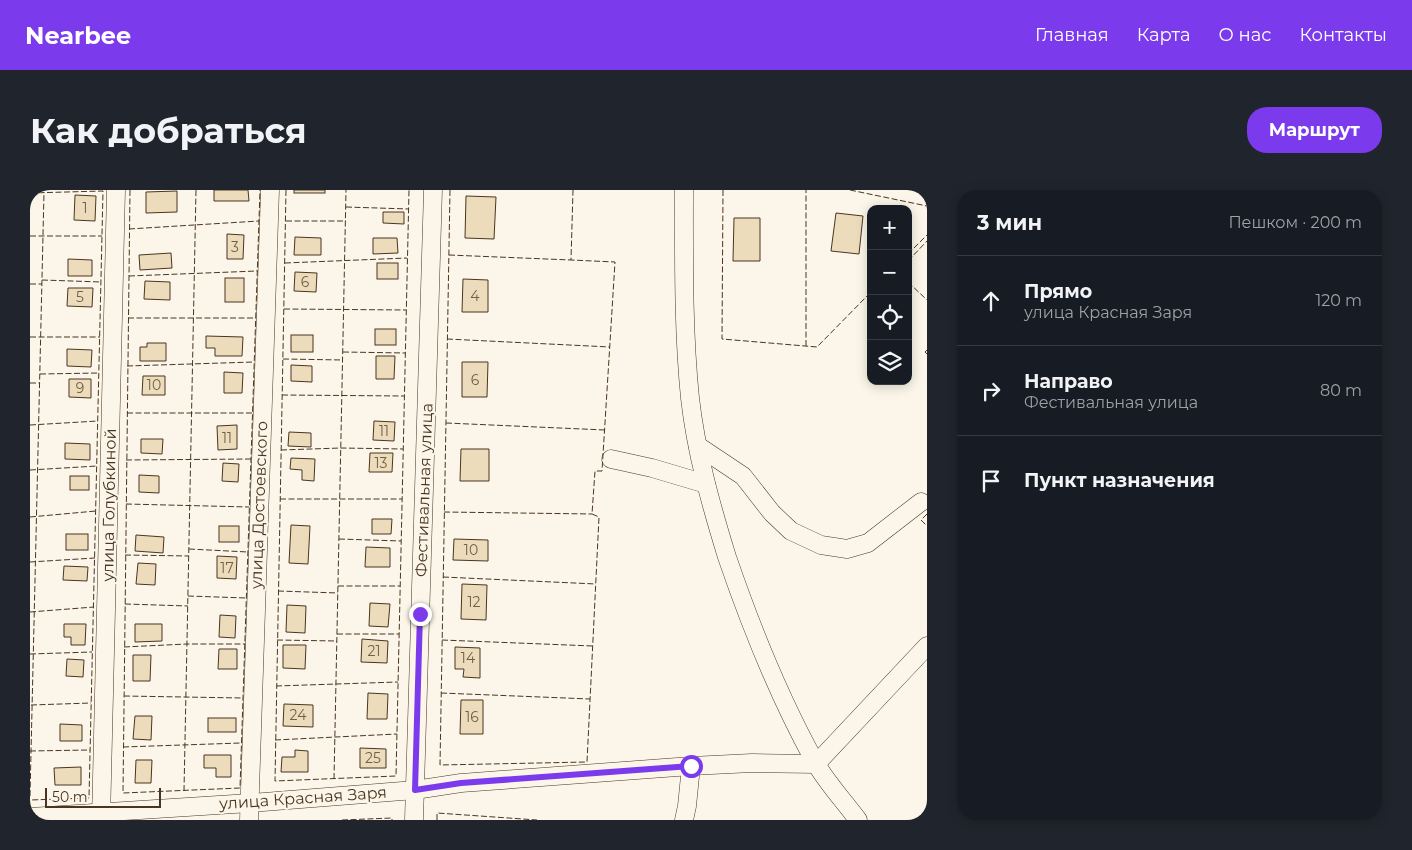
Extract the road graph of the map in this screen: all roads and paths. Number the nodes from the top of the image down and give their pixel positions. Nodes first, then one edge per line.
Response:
1 (116, 190) edge
2 (270, 190) edge
3 (433, 190) edge
4 (684, 190) edge
5 (698, 446) junction
6 (611, 458) dead end
7 (706, 484) junction
8 (922, 502) dead end
9 (927, 646) edge
10 (816, 764) junction
11 (691, 766) junction
12 (415, 790) junction
13 (249, 811) edge
14 (101, 816) edge
15 (30, 817) edge
16 (414, 820) edge
17 (684, 820) edge
18 (858, 820) edge

1 - 14 street, улица Голубкиной
2 - 13 street, улица Достоевского
3 - 12 street, Фестивальная улица
4 - 5 street
5 - 7 street
5 - 8 street
6 - 7 street
7 - 10 street
9 - 10 street
10 - 11 street, улица Красная Заря
10 - 18 street
11 - 12 street, улица Красная Заря
11 - 17 street
12 - 13 street, улица Красная Заря
12 - 16 street, Фестивальная улица
13 - 14 street, улица Красная Заря
14 - 15 street, улица Красная Заря

